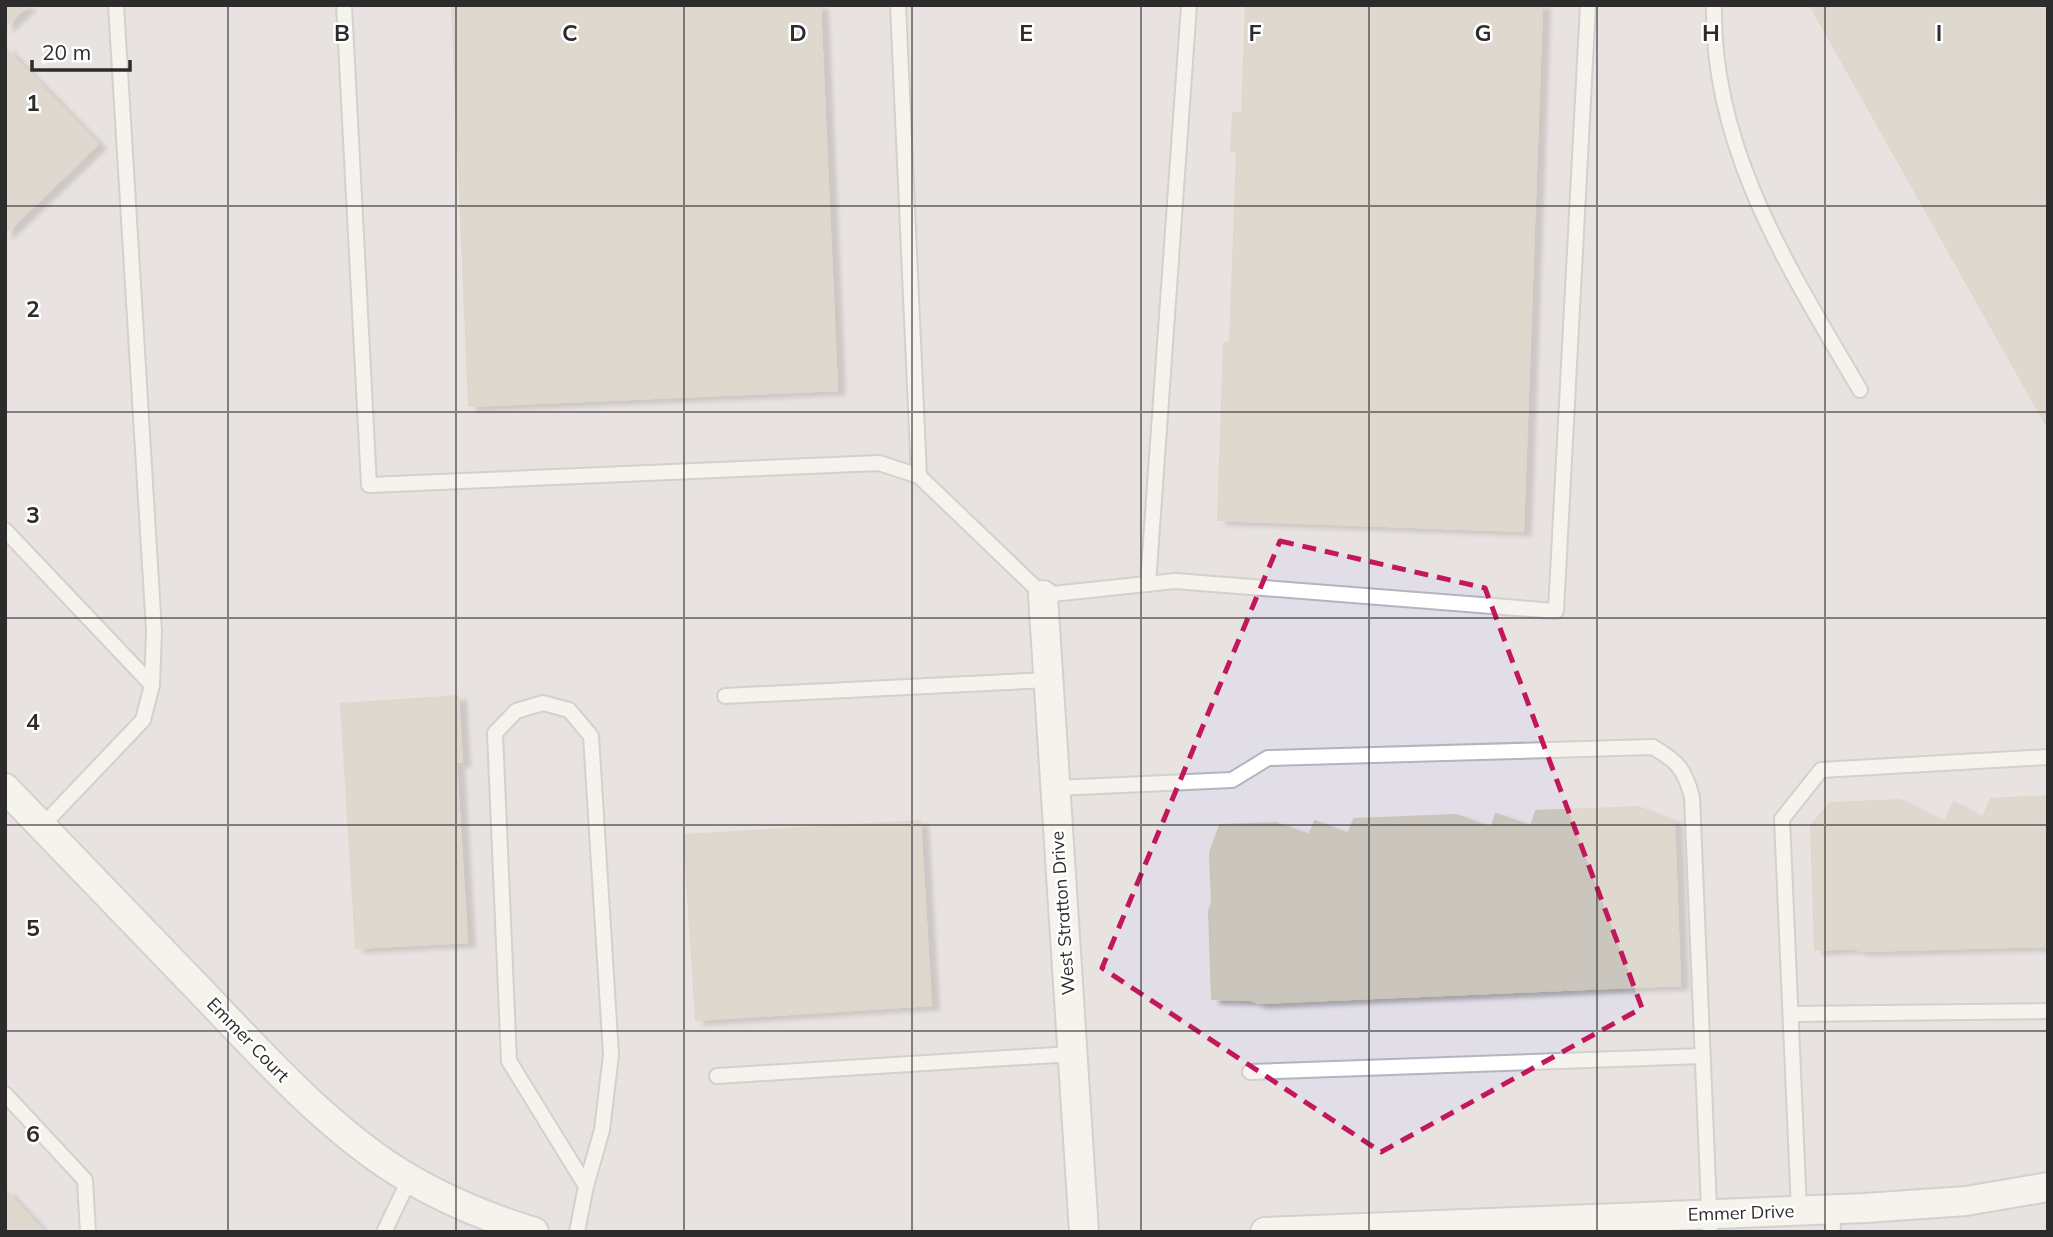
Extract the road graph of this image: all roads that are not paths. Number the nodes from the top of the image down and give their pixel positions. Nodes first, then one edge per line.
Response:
1 (116, 5) edge
2 (344, 5) edge
3 (898, 5) edge
4 (1189, 5) edge
5 (1588, 5) edge
6 (1714, 5) edge
7 (1860, 390) dead end
8 (919, 476) junction
9 (5, 530) edge
10 (1148, 584) junction
11 (1043, 595) junction
12 (1048, 680) junction
13 (152, 685) junction
14 (725, 696) dead end
15 (2048, 757) edge
16 (5, 788) edge
17 (1055, 788) junction
18 (42, 826) junction
19 (2048, 1011) edge
20 (1790, 1014) junction
21 (1072, 1054) junction
22 (1702, 1056) junction
23 (1250, 1072) dead end
24 (717, 1076) dead end
25 (5, 1094) edge
26 (410, 1178) junction
27 (586, 1186) junction
28 (2048, 1187) edge
29 (1799, 1210) junction
30 (1833, 1220) edge
31 (1709, 1223) edge
32 (88, 1232) edge
33 (384, 1232) edge
34 (534, 1232) edge
35 (577, 1232) edge
36 (1084, 1232) edge
37 (1265, 1232) edge

1 - 13 lane
2 - 8 lane
3 - 8 lane
4 - 10 lane
5 - 10 lane
6 - 7 lane
8 - 11 lane
9 - 13 lane
10 - 11 lane
11 - 12 street, West Stratton Drive
12 - 14 lane
12 - 17 street, West Stratton Drive
13 - 18 lane
15 - 20 lane
16 - 18 street, Emmer Court
17 - 21 street, West Stratton Drive
17 - 22 lane
18 - 26 street, Emmer Court
19 - 20 lane
20 - 29 lane
21 - 24 lane
21 - 36 street, West Stratton Drive
22 - 23 lane
22 - 31 lane
25 - 32 lane
26 - 33 lane
26 - 34 street, Emmer Court
27 - 27 lane
27 - 35 lane
28 - 30 street, Emmer Drive
29 - 30 street, Emmer Drive
29 - 31 street, Emmer Drive
31 - 37 street, Emmer Drive

